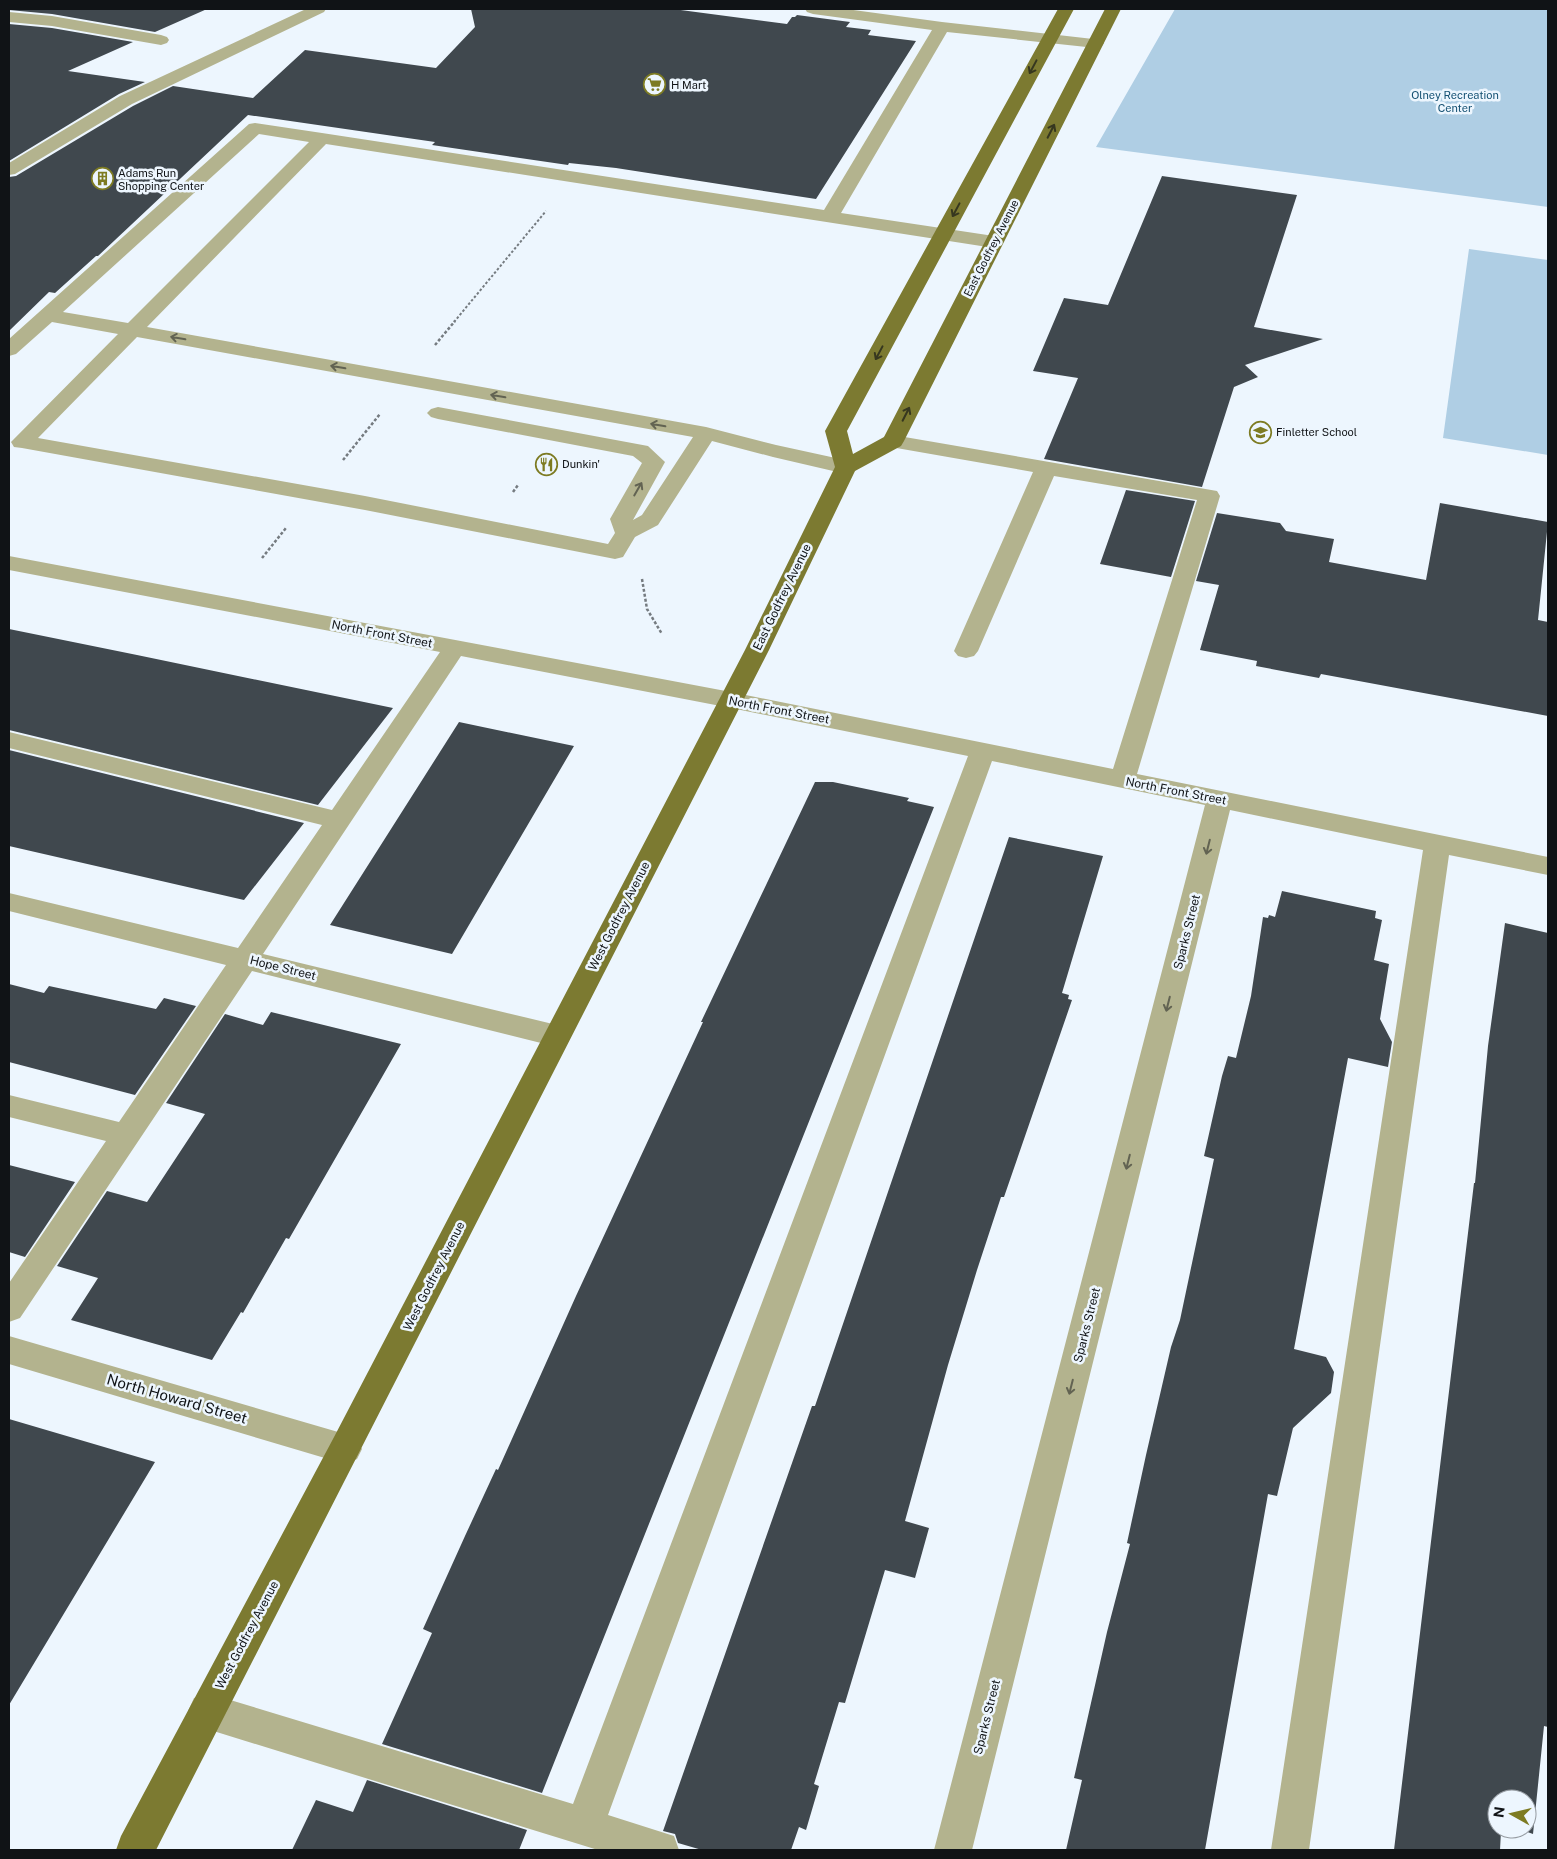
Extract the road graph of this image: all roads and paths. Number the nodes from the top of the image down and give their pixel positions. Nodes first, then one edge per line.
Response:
1 (318, 9) edge
2 (813, 9) edge
3 (1066, 9) edge
4 (1113, 9) edge
5 (9, 17) edge
6 (942, 26) junction
7 (1049, 38) junction
8 (162, 40) dead end
9 (1096, 43) junction
10 (322, 138) junction
11 (9, 170) edge
12 (551, 204) dead end
13 (830, 216) junction
14 (943, 234) junction
15 (994, 242) junction
16 (48, 315) junction
17 (134, 330) junction
18 (432, 349) dead end
19 (9, 350) edge
20 (408, 380) junction
21 (438, 413) dead end
22 (706, 433) junction
23 (893, 441) junction
24 (846, 467) junction
25 (1046, 468) junction
26 (314, 494) junction
27 (626, 533) junction
28 (262, 558) dead end
29 (9, 563) edge
30 (641, 572) dead end
31 (662, 634) dead end
32 (455, 648) junction
33 (966, 651) dead end
34 (730, 700) junction
35 (9, 740) edge
36 (983, 751) junction
37 (1122, 780) junction
38 (1220, 799) junction
39 (339, 820) junction
40 (1438, 843) junction
41 (1548, 866) edge
42 (9, 902) edge
43 (245, 959) junction
44 (557, 1036) junction
45 (9, 1106) edge
46 (126, 1135) junction
47 (9, 1309) edge
48 (9, 1350) edge
49 (345, 1448) junction
50 (207, 1711) junction
51 (584, 1827) junction
52 (135, 1850) edge
53 (660, 1850) edge
54 (953, 1850) edge
55 (1290, 1850) edge

1 - 11 street
2 - 6 street
3 - 7 main road
4 - 9 main road, East Godfrey Avenue
5 - 8 street
6 - 7 street
6 - 13 street
7 - 9 street
7 -> 14 main road
15 -> 9 main road, East Godfrey Avenue
10 - 13 street
10 - 16 street
10 - 17 street
12 - 18 path
13 - 14 street
14 - 15 street
14 -> 24 main road
23 -> 15 main road, East Godfrey Avenue
16 - 17 street
16 - 19 street
20 -> 17 street
17 - 26 street
22 -> 20 street
20 - 26 path
27 -> 21 street
22 - 24 street
22 - 27 street
23 - 24 main road
23 - 25 street
24 - 34 main road, East Godfrey Avenue
25 - 33 street
25 - 37 street
26 - 27 street
26 - 28 path
29 - 32 street, North Front Street
30 - 31 path
32 - 34 street, North Front Street
32 - 39 street
34 - 36 street, North Front Street
34 - 44 main road, West Godfrey Avenue
35 - 39 street
36 - 37 street, North Front Street
36 - 51 street
37 - 38 street, North Front Street
38 - 40 street, North Front Street
38 -> 54 street, Sparks Street
39 - 43 street
40 - 41 street, North Front Street
40 - 55 street
42 - 43 street, Hope Street
43 - 44 street, Hope Street
43 - 46 street
44 - 49 main road, West Godfrey Avenue
45 - 46 street
46 - 47 street
48 - 49 street, North Howard Street
49 - 50 main road, West Godfrey Avenue
50 - 51 street
50 - 52 main road, West Godfrey Avenue
51 - 53 street

